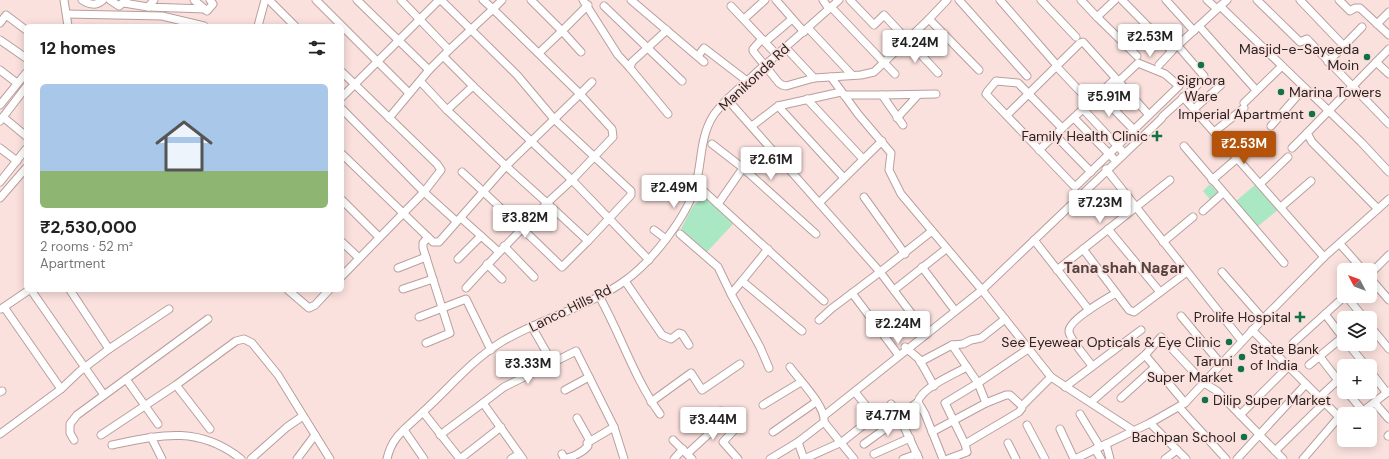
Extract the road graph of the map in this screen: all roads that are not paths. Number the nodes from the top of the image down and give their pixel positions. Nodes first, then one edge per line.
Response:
1 (64, 0) edge
2 (82, 0) edge
3 (103, 0) edge
4 (110, 0) edge
5 (194, 0) edge
6 (210, 0) edge
7 (357, 0) edge
8 (401, 0) edge
9 (440, 0) edge
10 (483, 0) edge
11 (502, 0) edge
12 (531, 0) edge
13 (631, 0) edge
14 (766, 0) edge
15 (776, 0) edge
16 (817, 0) edge
17 (839, 0) edge
18 (850, 0) edge
19 (947, 0) edge
20 (959, 0) edge
21 (1000, 0) edge
22 (1041, 0) edge
23 (1081, 0) edge
24 (1115, 0) edge
25 (1122, 0) edge
26 (1166, 0) edge
27 (1207, 0) edge
28 (1227, 0) edge
29 (1257, 0) edge
30 (1300, 0) edge
31 (1339, 0) edge
32 (125, 1) edge
33 (268, 1) edge
34 (322, 2) edge
35 (150, 3) edge
36 (585, 3) edge
37 (827, 5) edge
38 (604, 6) dead end
39 (731, 6) dead end
40 (1218, 8) junction
41 (493, 9) junction
42 (206, 10) junction
43 (1389, 12) edge
44 (67, 14) junction
45 (1097, 17) junction
46 (420, 18) junction
47 (744, 19) junction
48 (792, 19) junction
49 (929, 19) junction
50 (0, 23) edge
51 (68, 24) edge
52 (196, 24) edge
53 (259, 24) edge
54 (293, 24) edge
55 (343, 24) edge
56 (1377, 24) junction
57 (344, 25) edge
58 (1362, 27) dead end
59 (24, 28) edge
60 (472, 29) junction
61 (1196, 29) junction
62 (562, 30) junction
63 (667, 30) junction
64 (806, 30) junction
65 (1389, 35) edge
66 (1076, 37) dead end
67 (0, 40) edge
68 (764, 41) junction
69 (907, 41) junction
70 (398, 42) junction
71 (1178, 46) junction
72 (1344, 46) junction
73 (648, 47) junction
74 (786, 48) junction
75 (1389, 49) edge
76 (450, 50) junction
77 (1172, 51) junction
78 (581, 52) dead end
79 (539, 53) junction
80 (777, 55) junction
81 (698, 56) junction
82 (1137, 56) dead end
83 (24, 57) edge
84 (444, 57) junction
85 (378, 60) junction
86 (704, 62) dead end
87 (1328, 62) junction
88 (1376, 62) junction
89 (884, 64) junction
90 (1055, 64) junction
91 (1159, 65) dead end
92 (764, 66) junction
93 (1282, 66) junction
94 (628, 67) junction
95 (0, 70) edge
96 (428, 70) junction
97 (980, 70) dead end
98 (938, 73) dead end
99 (344, 74) edge
100 (895, 74) dead end
101 (1389, 74) edge
102 (24, 75) edge
103 (852, 75) junction
104 (1027, 76) dead end
105 (831, 77) junction
106 (814, 78) junction
107 (1117, 80) junction
108 (420, 81) junction
109 (682, 81) dead end
110 (747, 81) junction
111 (592, 82) dead end
112 (17, 83) junction
113 (354, 84) junction
114 (1221, 85) dead end
115 (473, 86) junction
116 (1352, 86) junction
117 (1304, 88) junction
118 (24, 90) edge
119 (1256, 90) junction
120 (410, 93) junction
121 (1028, 93) junction
122 (580, 94) junction
123 (842, 94) junction
124 (936, 94) dead end
125 (1099, 94) junction
126 (344, 95) edge
127 (918, 95) junction
128 (882, 96) junction
129 (1183, 97) junction
130 (727, 99) junction
131 (807, 99) junction
132 (1, 102) edge
133 (1090, 102) junction
134 (778, 106) junction
135 (1083, 109) junction
136 (1194, 109) junction
137 (447, 110) junction
138 (344, 111) edge
139 (1328, 111) junction
140 (668, 114) dead end
141 (1007, 115) junction
142 (1149, 115) junction
143 (389, 118) junction
144 (897, 118) junction
145 (1074, 118) junction
146 (1161, 118) junction
147 (2, 119) edge
148 (554, 119) junction
149 (1389, 124) edge
150 (903, 125) dead end
151 (752, 126) junction
152 (1271, 126) dead end
153 (1062, 128) junction
154 (1134, 130) junction
155 (1214, 132) junction
156 (1307, 133) junction
157 (24, 135) edge
158 (1055, 135) junction
159 (1263, 136) dead end
160 (531, 141) junction
161 (882, 141) junction
162 (712, 144) dead end
163 (1117, 146) junction
164 (1184, 146) dead end
165 (0, 148) edge
166 (1292, 148) dead end
167 (1039, 150) junction
168 (24, 152) edge
169 (1123, 152) junction
170 (1108, 154) junction
171 (344, 156) edge
172 (593, 157) junction
173 (1288, 157) dead end
174 (1237, 158) junction
175 (863, 159) junction
176 (1114, 160) junction
177 (17, 161) junction
178 (506, 166) junction
179 (743, 168) junction
180 (24, 170) edge
181 (1107, 170) junction
182 (462, 172) dead end
183 (1091, 172) junction
184 (1389, 172) edge
185 (844, 178) junction
186 (572, 180) junction
187 (1170, 180) dead end
188 (1212, 180) junction
189 (1311, 181) dead end
190 (0, 182) edge
191 (1260, 184) junction
192 (695, 187) junction
193 (424, 192) junction
194 (484, 192) junction
195 (1223, 193) junction
196 (864, 197) dead end
197 (0, 198) edge
198 (1389, 199) edge
199 (344, 202) edge
200 (819, 202) junction
201 (548, 203) junction
202 (718, 204) junction
203 (1281, 207) junction
204 (1136, 208) junction
205 (1378, 209) junction
206 (1203, 211) dead end
207 (403, 213) junction
208 (1193, 217) dead end
209 (609, 218) junction
210 (458, 219) junction
211 (522, 229) junction
212 (1108, 229) junction
213 (654, 230) dead end
214 (932, 231) junction
215 (680, 234) dead end
216 (816, 234) dead end
217 (481, 236) junction
218 (379, 237) junction
219 (428, 237) junction
220 (667, 238) junction
221 (1034, 240) junction
222 (588, 241) junction
223 (1163, 242) junction
224 (344, 244) edge
225 (1340, 244) junction
226 (501, 249) junction
227 (768, 249) junction
228 (946, 249) junction
229 (1083, 249) junction
230 (905, 254) junction
231 (1389, 255) edge
232 (426, 257) junction
233 (1324, 257) junction
234 (359, 258) junction
235 (458, 259) dead end
236 (648, 260) junction
237 (1284, 263) dead end
238 (1357, 263) edge
239 (487, 264) junction
240 (922, 267) junction
241 (1377, 267) edge
242 (398, 268) dead end
243 (1057, 270) junction
244 (880, 272) junction
245 (1187, 272) junction
246 (1222, 272) dead end
247 (344, 274) edge
248 (534, 277) dead end
249 (433, 279) junction
250 (502, 279) dead end
251 (625, 281) junction
252 (742, 281) junction
253 (1377, 286) edge
254 (466, 288) dead end
255 (981, 288) junction
256 (403, 289) dead end
257 (894, 290) junction
258 (27, 292) edge
259 (31, 292) edge
260 (71, 292) edge
261 (290, 292) edge
262 (327, 292) edge
263 (1160, 292) junction
264 (1116, 293) junction
265 (731, 294) junction
266 (852, 294) junction
267 (599, 296) junction
268 (824, 300) dead end
269 (1389, 300) edge
270 (1338, 303) edge
271 (1352, 303) edge
272 (443, 308) junction
273 (953, 308) junction
274 (2, 309) edge
275 (169, 309) dead end
276 (1090, 310) junction
277 (1358, 311) edge
278 (1325, 314) junction
279 (1181, 316) dead end
280 (419, 317) dead end
281 (1005, 319) junction
282 (1263, 319) junction
283 (819, 320) dead end
284 (206, 321) dead end
285 (532, 327) junction
286 (1337, 329) edge
287 (1142, 330) dead end
288 (1252, 330) junction
289 (802, 331) dead end
290 (926, 332) junction
291 (1377, 334) edge
292 (1242, 341) junction
293 (426, 343) dead end
294 (1293, 343) dead end
295 (1337, 343) edge
296 (689, 345) dead end
297 (952, 345) junction
298 (906, 348) junction
299 (109, 349) junction
300 (1028, 349) junction
301 (1389, 349) edge
302 (491, 350) junction
303 (1354, 351) edge
304 (898, 353) junction
305 (1145, 355) junction
306 (1320, 357) junction
307 (1360, 359) edge
308 (552, 362) junction
309 (920, 362) junction
310 (740, 364) dead end
311 (1221, 364) junction
312 (1309, 365) dead end
313 (1092, 366) junction
314 (790, 367) dead end
315 (967, 367) junction
316 (1155, 367) junction
317 (1288, 367) junction
318 (84, 368) junction
319 (769, 368) dead end
320 (589, 377) junction
321 (1051, 377) junction
322 (126, 379) junction
323 (1337, 379) edge
324 (1377, 379) edge
325 (1337, 381) edge
326 (801, 382) junction
327 (1204, 383) junction
328 (978, 384) junction
329 (1306, 384) junction
330 (176, 385) junction
331 (934, 386) junction
332 (1065, 386) junction
333 (61, 389) junction
334 (565, 390) dead end
335 (855, 392) junction
336 (1388, 392) edge
337 (1322, 394) dead end
338 (104, 395) junction
339 (1121, 398) dead end
340 (1353, 399) edge
341 (651, 402) junction
342 (816, 402) junction
343 (918, 402) junction
344 (1091, 402) junction
345 (483, 403) junction
346 (986, 403) junction
347 (1324, 403) junction
348 (1375, 403) junction
349 (891, 404) dead end
350 (763, 405) dead end
351 (1182, 405) junction
352 (145, 406) junction
353 (1022, 406) junction
354 (720, 411) dead end
355 (423, 412) junction
356 (660, 414) dead end
357 (1080, 414) dead end
358 (1240, 415) junction
359 (303, 416) junction
360 (824, 416) junction
361 (577, 418) dead end
362 (900, 418) junction
363 (701, 419) dead end
364 (1389, 419) edge
365 (953, 422) junction
366 (1150, 423) junction
367 (158, 424) dead end
368 (1027, 425) dead end
369 (500, 427) junction
370 (614, 427) junction
371 (1060, 429) dead end
372 (210, 430) dead end
373 (404, 430) junction
374 (1134, 431) junction
375 (773, 432) dead end
376 (932, 432) junction
377 (0, 434) edge
378 (101, 435) dead end
379 (315, 435) junction
380 (440, 435) junction
381 (1259, 435) junction
382 (151, 437) junction
383 (910, 438) junction
384 (74, 440) dead end
385 (673, 440) dead end
386 (590, 441) junction
387 (798, 442) junction
388 (842, 442) junction
389 (1008, 443) dead end
390 (864, 444) dead end
391 (965, 444) junction
392 (112, 445) dead end
393 (1100, 447) junction
394 (1177, 450) junction
395 (1275, 451) junction
396 (688, 454) edge
397 (874, 454) dead end
398 (521, 456) edge
399 (918, 456) edge
400 (564, 457) edge
401 (162, 459) edge
402 (241, 459) edge
403 (251, 459) edge
404 (297, 459) edge
405 (330, 459) edge
406 (387, 459) edge
407 (424, 459) edge
408 (460, 459) edge
409 (511, 459) edge
410 (624, 459) edge
411 (674, 459) edge
412 (738, 459) edge
413 (770, 459) edge
414 (854, 459) edge
415 (903, 459) edge
416 (943, 459) edge
417 (948, 459) edge
418 (1016, 459) edge
419 (1045, 459) edge
420 (1074, 459) edge
421 (1101, 459) edge
422 (1110, 459) edge
423 (1165, 459) edge
424 (1186, 459) edge
425 (1226, 459) edge
426 (1237, 459) edge
427 (1284, 459) edge
428 (1303, 459) edge

1 - 44 street
2 - 3 street
4 - 32 street
5 - 42 street
6 - 42 street
7 - 70 street
8 - 46 street
9 - 46 street
9 - 60 street
10 - 41 street
11 - 41 street
12 - 62 street
13 - 63 street
14 - 47 street
15 - 48 street
16 - 37 street
17 - 37 street, Manikonda Rd
18 - 69 street
19 - 49 street
20 - 104 street
21 - 90 street
22 - 66 street
23 - 45 street
24 - 45 street
25 - 77 street
26 - 61 street
27 - 40 street
28 - 40 street
29 - 87 street
30 - 72 street
31 - 56 street
32 - 35 street
33 - 53 street
33 - 54 street
34 - 55 street
35 - 42 street
36 - 62 street
36 - 94 street
37 - 64 street, Manikonda Rd
37 - 89 street
38 - 73 street
39 - 47 street
40 - 61 street
40 - 93 street
41 - 60 street
41 - 79 street
43 - 56 street
44 - 51 street
44 - 52 street
45 - 82 street
46 - 70 street
46 - 76 street
47 - 68 street
48 - 64 street
48 - 68 street
49 - 69 street
49 - 97 street
50 - 59 street
56 - 65 street
57 - 85 street
58 - 72 street
60 - 76 street
60 - 148 street
61 - 71 street
61 - 119 street
62 - 78 street
62 - 79 street
63 - 73 street
63 - 81 street
64 - 74 street, Manikonda Rd
64 - 103 street
67 - 83 street
68 - 80 street
68 - 92 street
69 - 89 street
69 - 98 street
70 - 85 street
70 - 96 street
71 - 77 street
71 - 129 street
72 - 87 street
73 - 94 street
73 - 109 street
74 - 80 street, Manikonda Rd
74 - 106 street
75 - 88 street
76 - 84 street
77 - 91 street
79 - 122 street
80 - 92 street, Manikonda Rd
81 - 86 street
81 - 110 street
84 - 96 street
84 - 115 street
85 - 113 street
85 - 120 street
87 - 116 street
88 - 101 street
88 - 116 street
89 - 100 street
89 - 103 street
90 - 107 street
90 - 121 street
90 - 133 street
92 - 106 street
92 - 110 street, Manikonda Rd
93 - 117 street
93 - 119 street
94 - 140 street
95 - 112 street
96 - 108 street
99 - 113 street
102 - 112 street
103 - 105 street
105 - 106 street
105 - 123 street
107 - 125 street
107 - 142 street
107 - 142 street
108 - 120 street
108 - 137 street
110 - 130 street, Manikonda Rd
111 - 122 street
112 - 132 street
113 - 126 street
113 - 143 street
114 - 136 street
115 - 137 street
115 - 160 street
116 - 139 street
116 - 149 street
117 - 139 street
117 - 152 street
118 - 147 street
119 - 155 street
120 - 143 street
121 - 141 street
121 - 141 street
121 - 153 street
122 - 148 street
122 - 172 street
123 - 128 street
123 - 131 street
123 - 161 street
124 - 127 street
125 - 133 street
125 - 154 street
127 - 128 street
127 - 144 street
128 - 144 street
129 - 136 street
129 - 146 street
130 - 151 street
130 - 192 street, Manikonda Rd
131 - 134 street
131 - 175 street
133 - 135 street
134 - 151 street
134 - 185 street
135 - 145 street
135 - 163 street
136 - 155 street
137 - 178 street
138 - 193 street
139 - 156 street
139 - 184 street
141 - 167 street
142 - 154 street
143 - 193 street
144 - 150 street
145 - 153 street
145 - 170 street
146 - 169 street
146 - 181 street
147 - 157 street
148 - 160 street
148 - 172 street
151 - 200 street
153 - 158 street
154 - 163 street
155 - 174 street
156 - 166 street
156 - 205 street
158 - 167 street
158 - 183 street
159 - 174 street
160 - 178 street
160 - 186 street
161 - 175 street
161 - 214 street
162 - 179 street
163 - 169 street
163 - 170 street
164 - 188 street
165 - 177 street
167 - 183 street
168 - 177 street
169 - 176 street
170 - 176 street
170 - 183 street
171 - 207 street
172 - 186 street
172 - 209 street
173 - 191 street
174 - 188 street
174 - 191 street
175 - 185 street
176 - 181 street
177 - 190 street
178 - 194 street
178 - 201 street
179 - 202 street
179 - 216 street
180 - 197 street
181 - 204 street
181 - 221 street
181 - 255 street
182 - 194 street
185 - 200 street
186 - 201 street
186 - 209 street
187 - 204 street
188 - 195 street
189 - 203 street
191 - 203 street
192 - 202 street
192 - 220 street, Manikonda Rd
193 - 207 street
193 - 210 street
194 - 210 street
194 - 211 street
195 - 206 street
195 - 237 street
196 - 230 street
198 - 205 street
199 - 218 street
200 - 244 street
201 - 211 street
201 - 222 street
202 - 227 street
203 - 233 street
204 - 212 street
204 - 223 street
205 - 225 street
207 - 218 street
207 - 219 street
208 - 223 street
209 - 222 street
209 - 236 street
210 - 217 street
210 - 219 street
211 - 222 street
211 - 226 street
212 - 229 street
212 - 263 street
213 - 220 street
214 - 228 street
214 - 230 street
215 - 265 street
217 - 226 street
217 - 235 street
218 - 234 street
219 - 232 street
220 - 236 street, Lanco Hills Rd
221 - 243 street
221 - 255 street
223 - 245 street
224 - 234 street
225 - 233 street
225 - 238 street
226 - 239 street
226 - 248 street
227 - 252 street
227 - 268 street
228 - 240 street
228 - 255 street
229 - 243 street
229 - 264 street
230 - 244 street
231 - 241 street
232 - 242 street
232 - 249 street
233 - 282 street
234 - 247 street
236 - 251 street, Lanco Hills Rd
239 - 250 street
239 - 254 street
240 - 257 street
240 - 273 street
243 - 276 street
244 - 257 street
244 - 266 street
245 - 263 street
245 - 292 street
246 - 282 street
249 - 256 street
249 - 272 street
251 - 267 street, Lanco Hills Rd
251 - 296 street
252 - 265 street
252 - 289 street
253 - 269 street
255 - 273 street
255 - 281 street
255 - 290 street
257 - 290 street
258 - 274 street
259 - 318 street
260 - 299 street
261 - 262 street
263 - 264 street
264 - 276 street
265 - 319 street
266 - 283 street
266 - 304 street
267 - 285 street, Lanco Hills Rd
267 - 341 street
270 - 278 street
271 - 277 street
272 - 280 street
272 - 293 street
272 - 302 street
273 - 290 street
274 - 333 street
275 - 299 street
276 - 313 street
278 - 286 street
278 - 294 street
279 - 311 street
281 - 297 street
281 - 300 street
282 - 288 street
284 - 322 street
285 - 302 street, Lanco Hills Rd
285 - 308 street
287 - 313 street
288 - 292 street
288 - 317 street
290 - 298 street
291 - 301 street
292 - 311 street
295 - 306 street
297 - 309 street
297 - 315 street
298 - 304 street
298 - 309 street
298 - 335 street
299 - 318 street
300 - 321 street
300 - 328 street
302 - 355 street, Lanco Hills Rd
303 - 307 street
304 - 360 street
305 - 316 street
305 - 327 street
305 - 344 street
306 - 312 street
306 - 323 street
308 - 320 street
308 - 345 street
309 - 331 street
310 - 341 street
311 - 327 street
313 - 332 street
314 - 326 street
315 - 328 street
315 - 331 street
316 - 339 street
316 - 351 street
317 - 329 street
317 - 358 street
318 - 333 street
318 - 338 street
320 - 334 street
320 - 370 street
321 - 332 street
321 - 353 street
322 - 338 street
322 - 352 street
324 - 336 street
325 - 337 street
326 - 342 street
326 - 350 street
327 - 351 street
327 - 358 street
328 - 346 street
328 - 365 street
329 - 347 street
329 - 381 street
330 - 352 street
330 - 359 street
330 - 372 street
331 - 343 street
332 - 344 street
333 - 377 street
335 - 360 street
335 - 388 street
336 - 348 street
338 - 384 street
340 - 348 street
341 - 356 street
342 - 360 street
342 - 375 street
343 - 362 street
343 - 376 street
344 - 374 street
345 - 369 street
345 - 380 street
346 - 353 street
346 - 365 street
347 - 395 street
347 - 428 street
348 - 364 street
349 - 362 street
351 - 366 street
351 - 425 street
352 - 367 street
352 - 378 street
353 - 391 street
354 - 412 street
355 - 373 street, Lanco Hills Rd
355 - 380 street
357 - 393 street
358 - 381 street
359 - 379 street
359 - 403 street
360 - 387 street
360 - 388 street
361 - 386 street
362 - 383 street
362 - 390 street
363 - 396 street
365 - 376 street
365 - 391 street
366 - 374 street
366 - 394 street
368 - 419 street
369 - 398 street
369 - 408 street
370 - 386 street
370 - 410 street
371 - 420 street
373 - 406 street, Lanco Hills Rd
373 - 407 street
374 - 393 street
376 - 416 street
379 - 404 street
379 - 405 street
380 - 408 street
381 - 395 street
381 - 426 street
382 - 392 street
382 - 401 street
382 - 402 street
383 - 397 street
383 - 399 street
385 - 396 street
386 - 400 street
387 - 388 street
387 - 413 street
388 - 414 street
389 - 418 street
391 - 417 street
393 - 420 street
393 - 421 street
393 - 422 street
394 - 423 street
394 - 424 street
395 - 427 street
396 - 411 street
398 - 409 street
399 - 415 street

